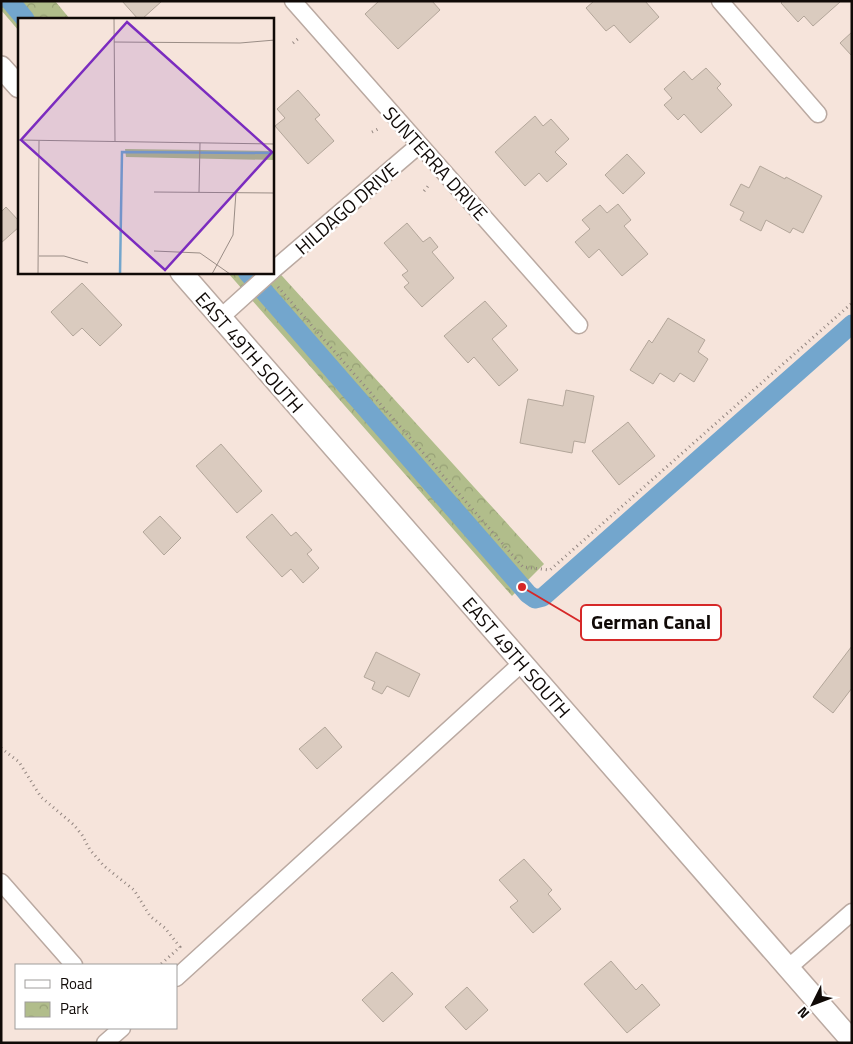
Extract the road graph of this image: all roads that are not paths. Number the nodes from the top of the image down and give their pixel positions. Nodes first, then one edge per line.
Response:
1 (292, 1) edge
2 (720, 1) edge
3 (1, 67) edge
4 (18, 86) edge
5 (818, 114) dead end
6 (419, 145) junction
7 (274, 270) edge
8 (183, 274) edge
9 (269, 274) edge
10 (220, 318) junction
11 (579, 325) dead end
12 (522, 663) junction
13 (1, 882) edge
14 (852, 912) edge
15 (73, 964) edge
16 (788, 968) junction
17 (178, 976) edge
18 (121, 1029) edge
19 (852, 1041) edge
20 (105, 1043) edge

1 - 6 street, SUNTERRA DRIVE
2 - 5 street
3 - 4 street
6 - 7 street, HILDAGO DRIVE
6 - 11 street, SUNTERRA DRIVE
8 - 10 street, EAST 49TH SOUTH
9 - 10 street, HILDAGO DRIVE
10 - 12 street, EAST 49TH SOUTH
12 - 16 street, EAST 49TH SOUTH
12 - 17 street
13 - 15 street
14 - 16 street
16 - 19 street, EAST 49TH SOUTH
18 - 20 street

